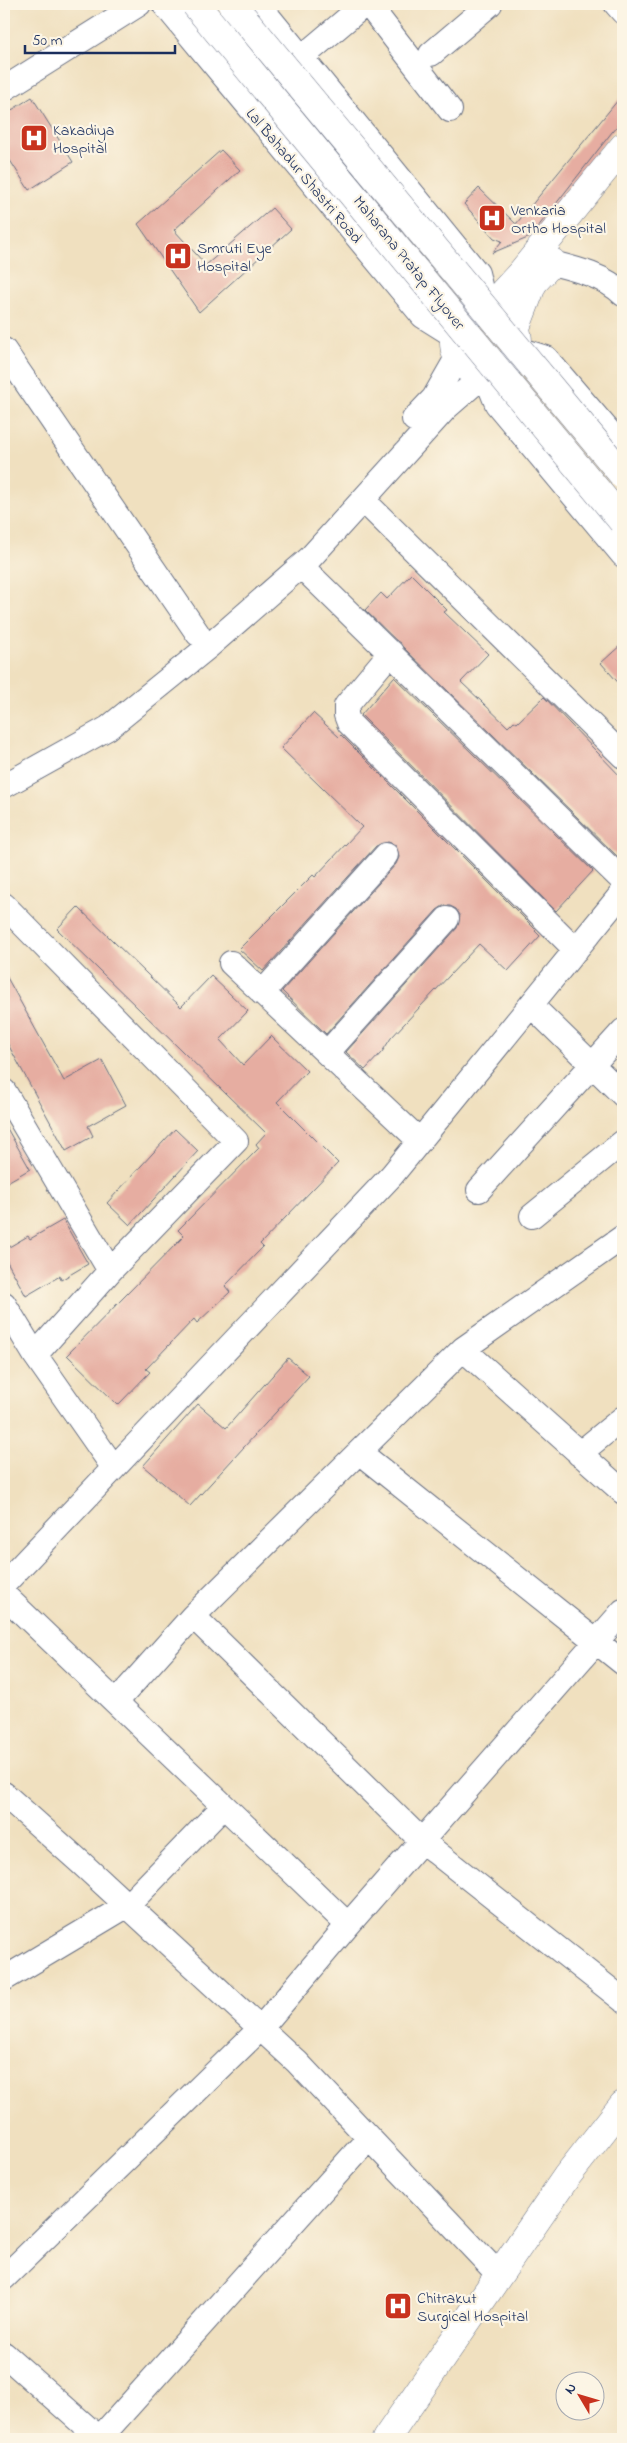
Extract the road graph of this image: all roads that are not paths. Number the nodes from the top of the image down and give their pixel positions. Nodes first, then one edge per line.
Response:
1 (139, 4) edge
2 (164, 4) edge
3 (195, 4) edge
4 (232, 4) edge
5 (258, 4) edge
6 (367, 4) edge
7 (490, 4) edge
8 (616, 4) edge
9 (623, 12) edge
10 (431, 54) dead end
11 (301, 58) junction
12 (4, 89) edge
13 (450, 110) dead end
14 (623, 147) edge
15 (623, 174) edge
16 (552, 262) junction
17 (623, 294) edge
18 (486, 311) junction
19 (516, 339) junction
20 (456, 346) junction
21 (4, 350) edge
22 (485, 374) junction
23 (623, 448) edge
24 (623, 475) edge
25 (362, 500) junction
26 (623, 522) edge
27 (623, 555) edge
28 (301, 566) junction
29 (198, 634) junction
30 (391, 652) junction
31 (623, 756) edge
32 (4, 767) edge
33 (4, 786) edge
34 (386, 855) dead end
35 (623, 881) edge
36 (623, 892) edge
37 (4, 905) edge
38 (446, 919) dead end
39 (576, 950) junction
40 (231, 963) dead end
41 (262, 993) junction
42 (531, 1005) junction
43 (623, 1031) edge
44 (328, 1052) junction
45 (592, 1065) junction
46 (4, 1091) edge
47 (623, 1095) edge
48 (420, 1141) junction
49 (623, 1142) edge
50 (478, 1190) dead end
51 (532, 1216) dead end
52 (623, 1237) edge
53 (110, 1271) junction
54 (4, 1304) edge
55 (463, 1350) junction
56 (35, 1355) junction
57 (623, 1418) edge
58 (360, 1452) junction
59 (579, 1454) junction
60 (114, 1468) junction
61 (623, 1492) edge
62 (4, 1584) edge
63 (4, 1595) edge
64 (623, 1611) edge
65 (193, 1616) junction
66 (597, 1642) junction
67 (623, 1663) edge
68 (116, 1702) junction
69 (4, 1794) edge
70 (224, 1806) junction
71 (422, 1842) junction
72 (128, 1905) junction
73 (348, 1924) junction
74 (4, 1979) edge
75 (623, 2000) edge
76 (260, 2028) junction
77 (623, 2105) edge
78 (623, 2135) edge
79 (369, 2138) junction
80 (498, 2274) junction
81 (4, 2278) edge
82 (4, 2354) edge
83 (99, 2439) edge
84 (386, 2439) edge
85 (404, 2439) edge

1 - 12 street
2 - 20 street, Lal Bahadur Shastri Road
3 - 26 main road, Maharana Pratap Flyover, bridge
4 - 24 main road, Maharana Pratap Flyover, bridge
5 - 11 street
6 - 11 street
6 - 13 street
7 - 10 street
8 - 9 street
11 - 18 street
14 - 18 main road
15 - 16 main road
16 - 17 street
16 - 19 main road
18 - 19 main road
18 - 20 main road
19 - 22 main road
19 - 23 street
20 - 22 main road
20 - 29 street
21 - 29 street
22 - 25 street
22 - 27 street
25 - 28 street
25 - 31 street
28 - 30 street
28 - 33 street
29 - 32 street
30 - 35 street
30 - 39 street
34 - 41 street
36 - 39 street
37 - 53 street
38 - 44 street
39 - 42 street
40 - 41 street
41 - 44 street
42 - 45 street
42 - 48 street
43 - 45 street
44 - 48 street
45 - 47 street
45 - 50 street
46 - 53 street
48 - 60 street
49 - 51 street
52 - 55 street
53 - 56 street
54 - 56 street
55 - 58 street
55 - 59 street
56 - 60 street
57 - 59 street
58 - 65 street
58 - 66 street
59 - 61 street
60 - 62 street
63 - 68 street
64 - 66 street
65 - 68 street
65 - 71 street
66 - 67 street
66 - 71 street
68 - 70 street
69 - 72 street
70 - 72 street
70 - 73 street
71 - 73 street
71 - 75 street
72 - 74 street
72 - 76 street
73 - 76 street
76 - 79 street
76 - 81 street
77 - 80 main road
78 - 85 main road
79 - 80 street
79 - 83 street
80 - 84 main road
82 - 83 street

